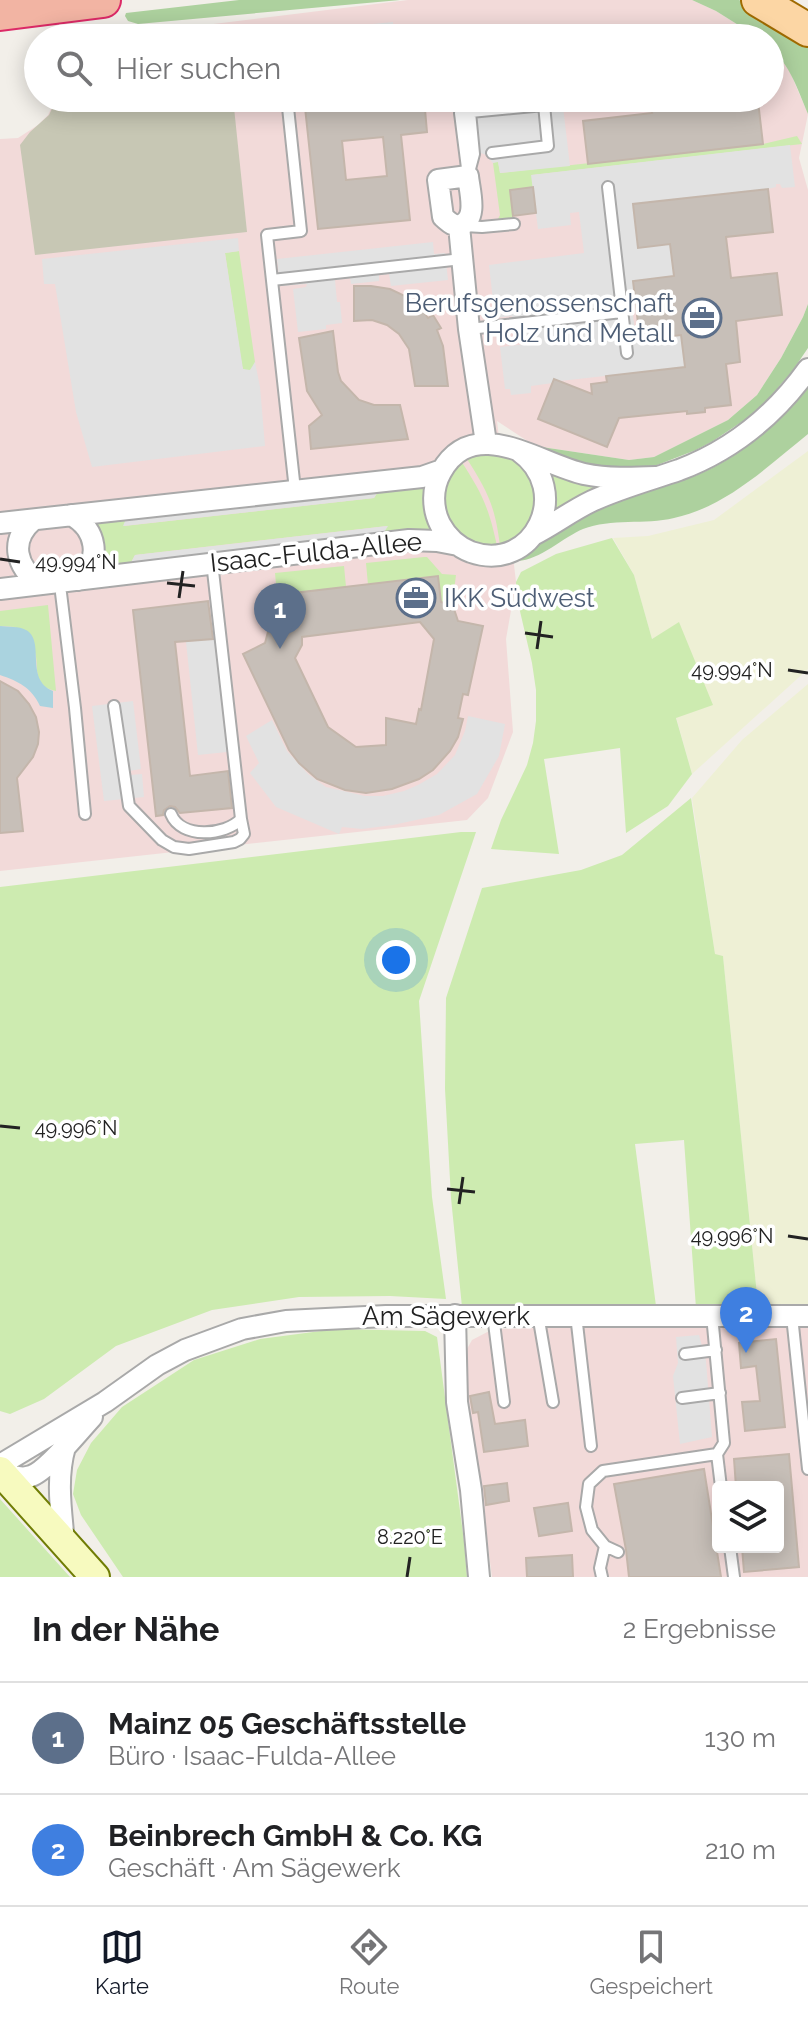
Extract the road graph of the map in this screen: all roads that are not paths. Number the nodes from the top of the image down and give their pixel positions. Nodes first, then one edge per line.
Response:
1 (103, 0) edge
2 (761, 0) edge
3 (0, 13) edge
4 (803, 17) edge
5 (288, 112) edge
6 (470, 112) edge
7 (545, 112) edge
8 (492, 153) dead end
9 (468, 176) junction
10 (608, 187) dead end
11 (514, 224) dead end
12 (459, 226) junction
13 (462, 259) junction
14 (272, 280) junction
15 (622, 312) junction
16 (469, 329) junction
17 (627, 353) dead end
18 (808, 369) edge
19 (486, 443) junction
20 (519, 451) junction
21 (442, 470) junction
22 (656, 477) junction
23 (295, 490) junction
24 (71, 515) junction
25 (33, 520) junction
26 (0, 523) edge
27 (533, 535) junction
28 (458, 545) junction
29 (212, 562) junction
30 (79, 580) junction
31 (40, 584) junction
32 (0, 589) edge
33 (61, 593) dead end
34 (114, 706) dead end
35 (85, 814) dead end
36 (171, 814) dead end
37 (241, 819) junction
38 (455, 1315) junction
39 (493, 1315) junction
40 (540, 1315) junction
41 (576, 1315) junction
42 (712, 1315) junction
43 (800, 1316) edge
44 (716, 1350) junction
45 (685, 1354) dead end
46 (720, 1393) junction
47 (682, 1398) dead end
48 (105, 1402) junction
49 (504, 1402) dead end
50 (553, 1402) dead end
51 (65, 1446) junction
52 (591, 1446) dead end
53 (717, 1454) junction
54 (0, 1468) edge
55 (808, 1469) edge
56 (720, 1481) edge
57 (64, 1542) junction
58 (605, 1546) junction
59 (618, 1552) dead end
60 (731, 1553) edge
61 (95, 1577) edge
62 (479, 1577) edge
63 (602, 1577) edge
64 (734, 1577) edge

1 - 3 highway
2 - 4 main road
5 - 14 lane
6 - 9 lane
7 - 8 lane
9 - 12 street
9 - 12 street
10 - 15 lane
11 - 12 lane
12 - 13 street
13 - 14 lane
13 - 16 street
14 - 23 lane
15 - 16 lane
15 - 17 lane
16 - 19 street
18 - 22 street, Isaac-Fulda-Allee
19 - 20 street, Isaac-Fulda-Allee
19 - 21 street
20 - 22 street, Isaac-Fulda-Allee
20 - 27 street
21 - 23 street
21 - 28 street, Isaac-Fulda-Allee
22 - 27 street, Isaac-Fulda-Allee
23 - 24 street
24 - 25 street
24 - 30 street
25 - 26 street
25 - 31 street
27 - 28 street, Isaac-Fulda-Allee
28 - 29 street, Isaac-Fulda-Allee
29 - 30 street, Isaac-Fulda-Allee
29 - 37 lane
30 - 31 street, Isaac-Fulda-Allee
31 - 32 street, Isaac-Fulda-Allee
33 - 35 lane
34 - 37 lane
36 - 37 lane
38 - 39 street, Am Sägewerk
38 - 48 street, Am Sägewerk
38 - 62 street
39 - 40 street, Am Sägewerk
39 - 49 lane
40 - 41 street, Am Sägewerk
40 - 50 lane
41 - 42 street, Am Sägewerk
41 - 52 lane
42 - 43 street, Am Sägewerk
42 - 44 lane
43 - 55 lane
44 - 45 lane
44 - 46 lane
46 - 47 lane
46 - 53 lane
48 - 51 street, Am Sägewerk
48 - 54 street, Am Sägewerk
51 - 54 street, Am Sägewerk
51 - 57 street
53 - 56 lane
53 - 58 lane
54 - 57 main road
57 - 61 main road
58 - 59 lane
58 - 63 lane
60 - 64 lane

